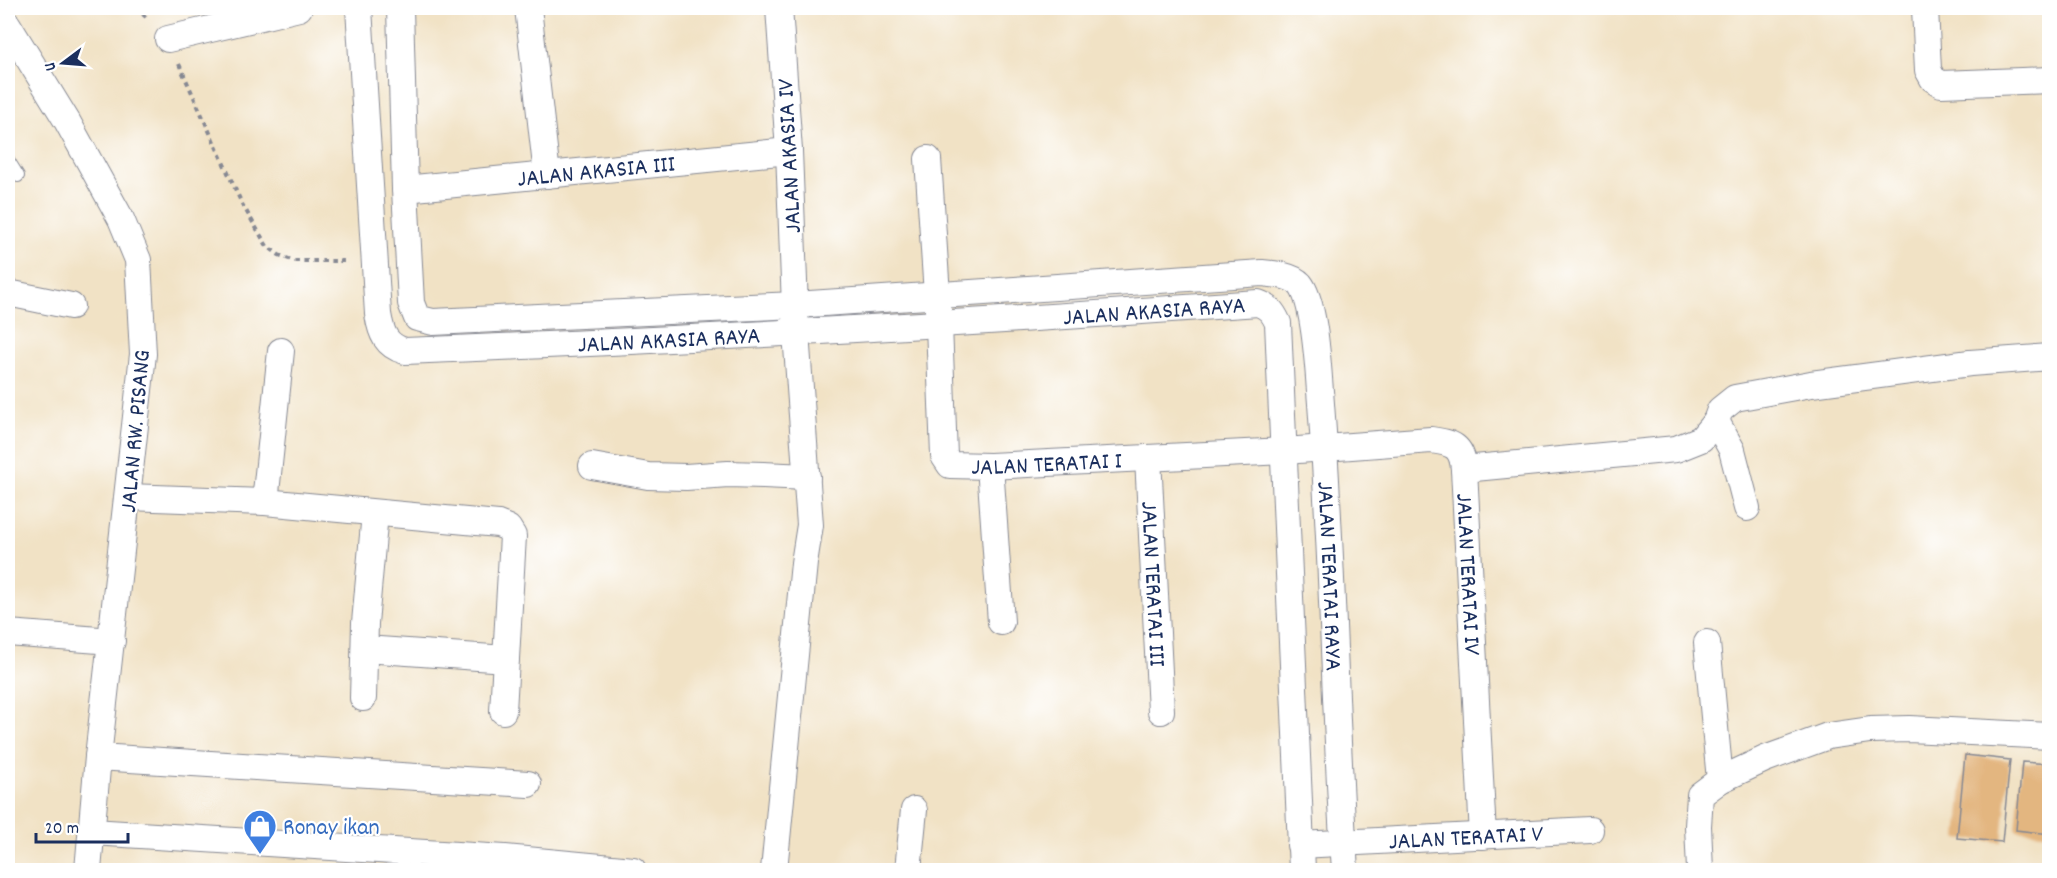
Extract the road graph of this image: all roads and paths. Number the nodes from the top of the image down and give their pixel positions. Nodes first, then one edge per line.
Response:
1 (136, 8) edge
2 (299, 8) edge
3 (359, 8) edge
4 (400, 8) edge
5 (528, 8) edge
6 (780, 8) edge
7 (1925, 8) edge
8 (8, 25) edge
9 (168, 39) junction
10 (2049, 80) edge
11 (789, 151) junction
12 (928, 159) dead end
13 (8, 160) edge
14 (547, 175) junction
15 (18, 176) dead end
16 (405, 189) junction
17 (409, 261) junction
18 (375, 262) junction
19 (1300, 284) joint
20 (8, 293) edge
21 (937, 295) junction
22 (795, 305) junction
23 (71, 306) dead end
24 (1278, 323) joint
25 (939, 325) junction
26 (796, 333) junction
27 (281, 351) dead end
28 (2049, 357) edge
29 (1716, 421) junction
30 (1324, 449) junction
31 (1285, 451) junction
32 (1148, 458) junction
33 (592, 466) dead end
34 (990, 466) junction
35 (1464, 469) junction
36 (807, 477) junction
37 (128, 497) junction
38 (265, 502) junction
39 (1747, 508) dead end
40 (375, 513) junction
41 (1001, 622) dead end
42 (8, 633) edge
43 (112, 641) junction
44 (1707, 643) dead end
45 (365, 649) junction
46 (506, 659) junction
47 (363, 698) dead end
48 (503, 711) dead end
49 (1161, 711) dead end
50 (2049, 736) edge
51 (98, 757) junction
52 (1720, 780) junction
53 (528, 784) dead end
54 (914, 810) dead end
55 (1590, 830) dead end
56 (92, 832) junction
57 (1483, 836) junction
58 (1343, 843) junction
59 (1300, 845) junction
60 (88, 870) edge
61 (633, 870) edge
62 (774, 870) edge
63 (908, 870) edge
64 (1302, 870) edge
65 (1345, 870) edge
66 (1700, 870) edge

1 - 9 path
2 - 9 street
3 - 18 street, JALAN AKASIA RAYA
4 - 16 street, JALAN AKASIA RAYA
5 - 14 street
6 - 11 street, JALAN AKASIA IV
7 - 10 street
8 - 37 street, JALAN RW. PISANG
9 - 18 path
11 - 14 street, JALAN AKASIA III
11 - 22 street, JALAN AKASIA IV
12 - 21 street
13 - 15 lane
14 - 16 street, JALAN AKASIA III
16 - 17 street, JALAN AKASIA RAYA
17 - 18 street
17 - 22 street, JALAN AKASIA RAYA
18 - 26 street, JALAN AKASIA RAYA
19 - 21 street, JALAN AKASIA RAYA
19 - 30 street, JALAN TERATAI RAYA
20 - 23 street
21 - 22 street, JALAN AKASIA RAYA
21 - 25 street
22 - 26 street, JALAN AKASIA IV
24 - 25 street, JALAN AKASIA RAYA
24 - 31 street, JALAN TERATAI RAYA
25 - 26 street, JALAN AKASIA RAYA
25 - 34 street, JALAN TERATAI I
26 - 36 street, JALAN AKASIA IV
27 - 38 street
28 - 29 street
29 - 35 street
29 - 39 street
30 - 31 street, JALAN TERATAI IV
30 - 35 street, JALAN TERATAI IV
30 - 58 street, JALAN TERATAI RAYA
31 - 32 street, JALAN TERATAI I
31 - 59 street, JALAN TERATAI RAYA
32 - 34 street, JALAN TERATAI I
32 - 49 street, JALAN TERATAI III
33 - 36 street
34 - 41 street
35 - 57 street, JALAN TERATAI IV
36 - 62 street, JALAN AKASIA IV
37 - 38 street
37 - 43 street, JALAN RW. PISANG
38 - 40 street
40 - 45 street
40 - 46 street
42 - 43 street
43 - 51 street, JALAN RW. PISANG
44 - 52 street
45 - 46 street
45 - 47 street
46 - 48 street
50 - 52 street
51 - 53 street
51 - 56 street, JALAN RW. PISANG
52 - 66 street
54 - 63 street
55 - 57 street, JALAN TERATAI V
56 - 60 street, JALAN RW. PISANG
56 - 61 street
57 - 58 street, JALAN TERATAI V
58 - 59 street, JALAN TERATAI V
58 - 65 street, JALAN TERATAI RAYA
59 - 64 street, JALAN TERATAI RAYA

